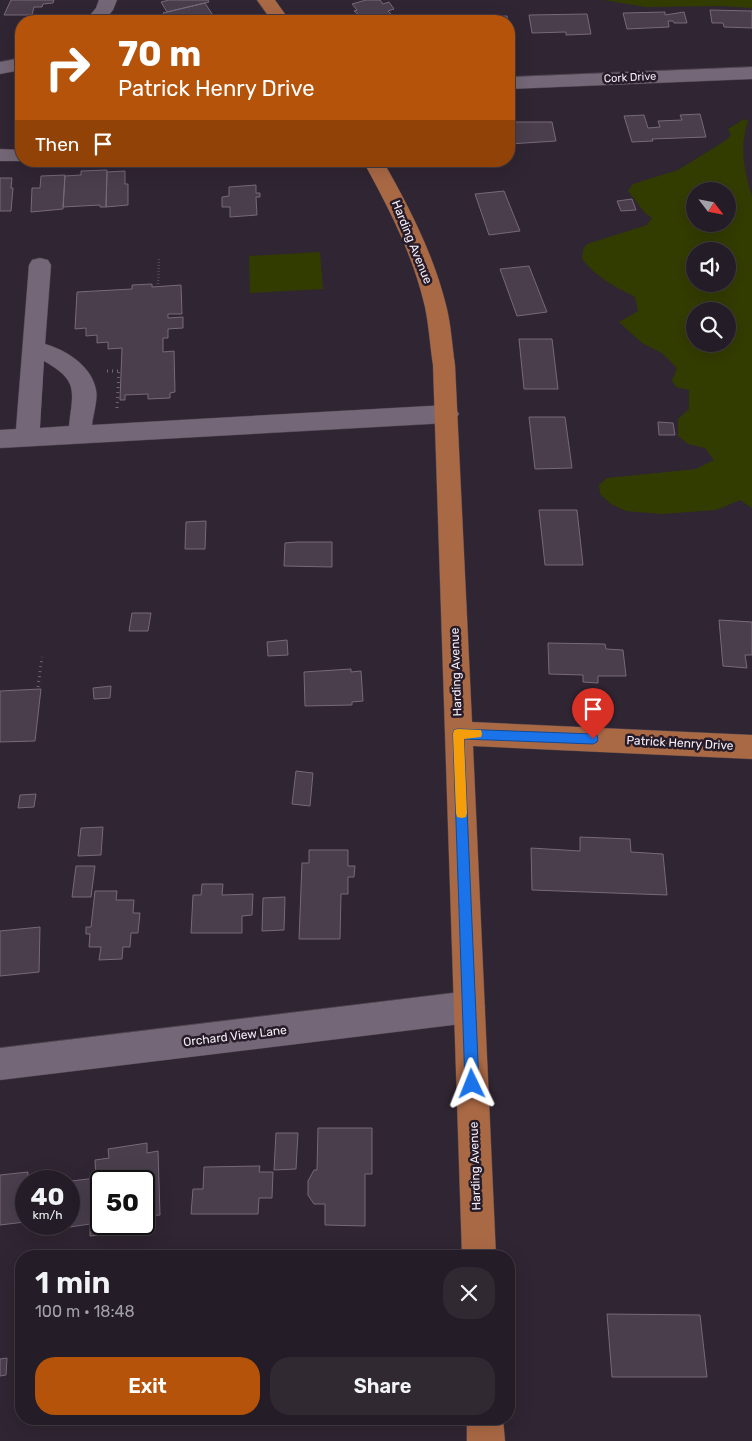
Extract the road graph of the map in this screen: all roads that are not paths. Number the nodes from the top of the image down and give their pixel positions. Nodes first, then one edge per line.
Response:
1 (108, 0) edge
2 (266, 0) edge
3 (99, 15) edge
4 (277, 15) edge
5 (15, 65) edge
6 (0, 68) edge
7 (752, 73) edge
8 (515, 83) edge
9 (0, 155) edge
10 (15, 156) edge
11 (377, 167) edge
12 (40, 265) dead end
13 (34, 350) junction
14 (446, 414) junction
15 (79, 436) junction
16 (27, 438) junction
17 (0, 439) edge
18 (458, 734) junction
19 (752, 747) edge
20 (469, 1007) junction
21 (0, 1064) edge
22 (479, 1250) edge
23 (485, 1425) edge
24 (486, 1441) edge

1 - 3 street
2 - 4 main road
5 - 6 street
7 - 8 street, Cork Drive
9 - 10 street
11 - 14 main road, Harding Avenue
12 - 13 street
13 - 15 street
13 - 16 street
14 - 15 street
14 - 18 main road, Harding Avenue
15 - 16 street
16 - 17 street
18 - 19 main road, Patrick Henry Drive
18 - 20 main road, Harding Avenue
20 - 21 street, Orchard View Lane
20 - 22 main road, Harding Avenue
23 - 24 main road

